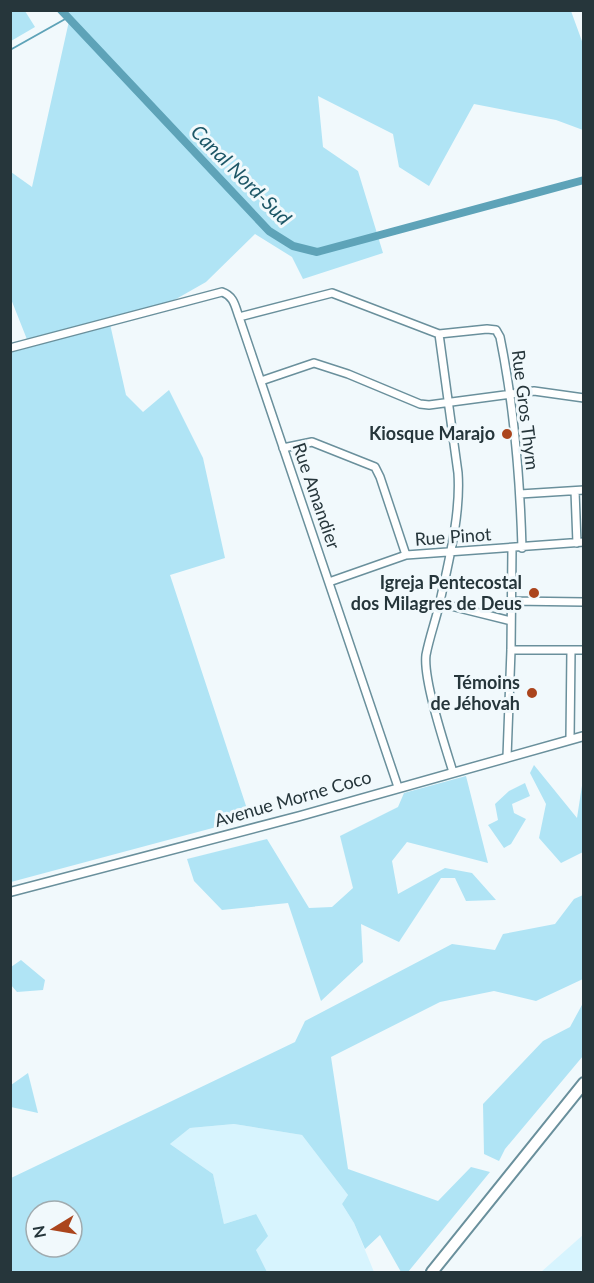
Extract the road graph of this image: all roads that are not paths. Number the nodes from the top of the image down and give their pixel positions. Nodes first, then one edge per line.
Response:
1 (239, 317) junction
2 (439, 334) junction
3 (10, 348) edge
4 (261, 381) junction
5 (511, 395) junction
6 (584, 398) edge
7 (448, 402) junction
8 (283, 448) junction
9 (579, 491) edge
10 (520, 494) junction
11 (580, 543) edge
12 (512, 548) junction
13 (522, 548) junction
14 (449, 551) junction
15 (406, 555) junction
16 (329, 582) junction
17 (512, 602) junction
18 (584, 602) edge
19 (439, 603) junction
20 (511, 621) junction
21 (511, 650) junction
22 (571, 650) junction
23 (584, 651) edge
24 (584, 736) edge
25 (570, 739) junction
26 (507, 756) junction
27 (453, 772) junction
28 (398, 787) junction
29 (10, 892) edge
30 (584, 1083) edge
31 (432, 1272) edge

1 - 2 street, Rue Gros Thym
1 - 3 street, Rue Amandier
1 - 4 street, Rue Amandier
2 - 5 street, Rue Gros Thym
2 - 7 street
4 - 7 street
4 - 8 street, Rue Amandier
5 - 6 street
5 - 7 street
5 - 10 street, Rue Gros Thym
7 - 14 street
8 - 15 street
8 - 16 street, Rue Amandier
9 - 10 street
9 - 11 street
10 - 13 street, Rue Gros Thym
11 - 13 street, Rue Pinot
12 - 13 street, Rue Pinot
12 - 14 street, Rue Pinot
12 - 17 street
14 - 15 street, Rue Pinot
14 - 19 street
15 - 16 street, Rue Pinot
16 - 28 street, Rue Amandier
17 - 18 street
17 - 20 street
19 - 20 street
19 - 27 street
20 - 21 street
21 - 22 street
21 - 26 street
22 - 23 street
22 - 25 street
24 - 25 street, Avenue Morne Coco
25 - 26 street, Avenue Morne Coco
26 - 27 street, Avenue Morne Coco
27 - 28 street, Avenue Morne Coco
28 - 29 street, Avenue Morne Coco
30 - 31 main road

